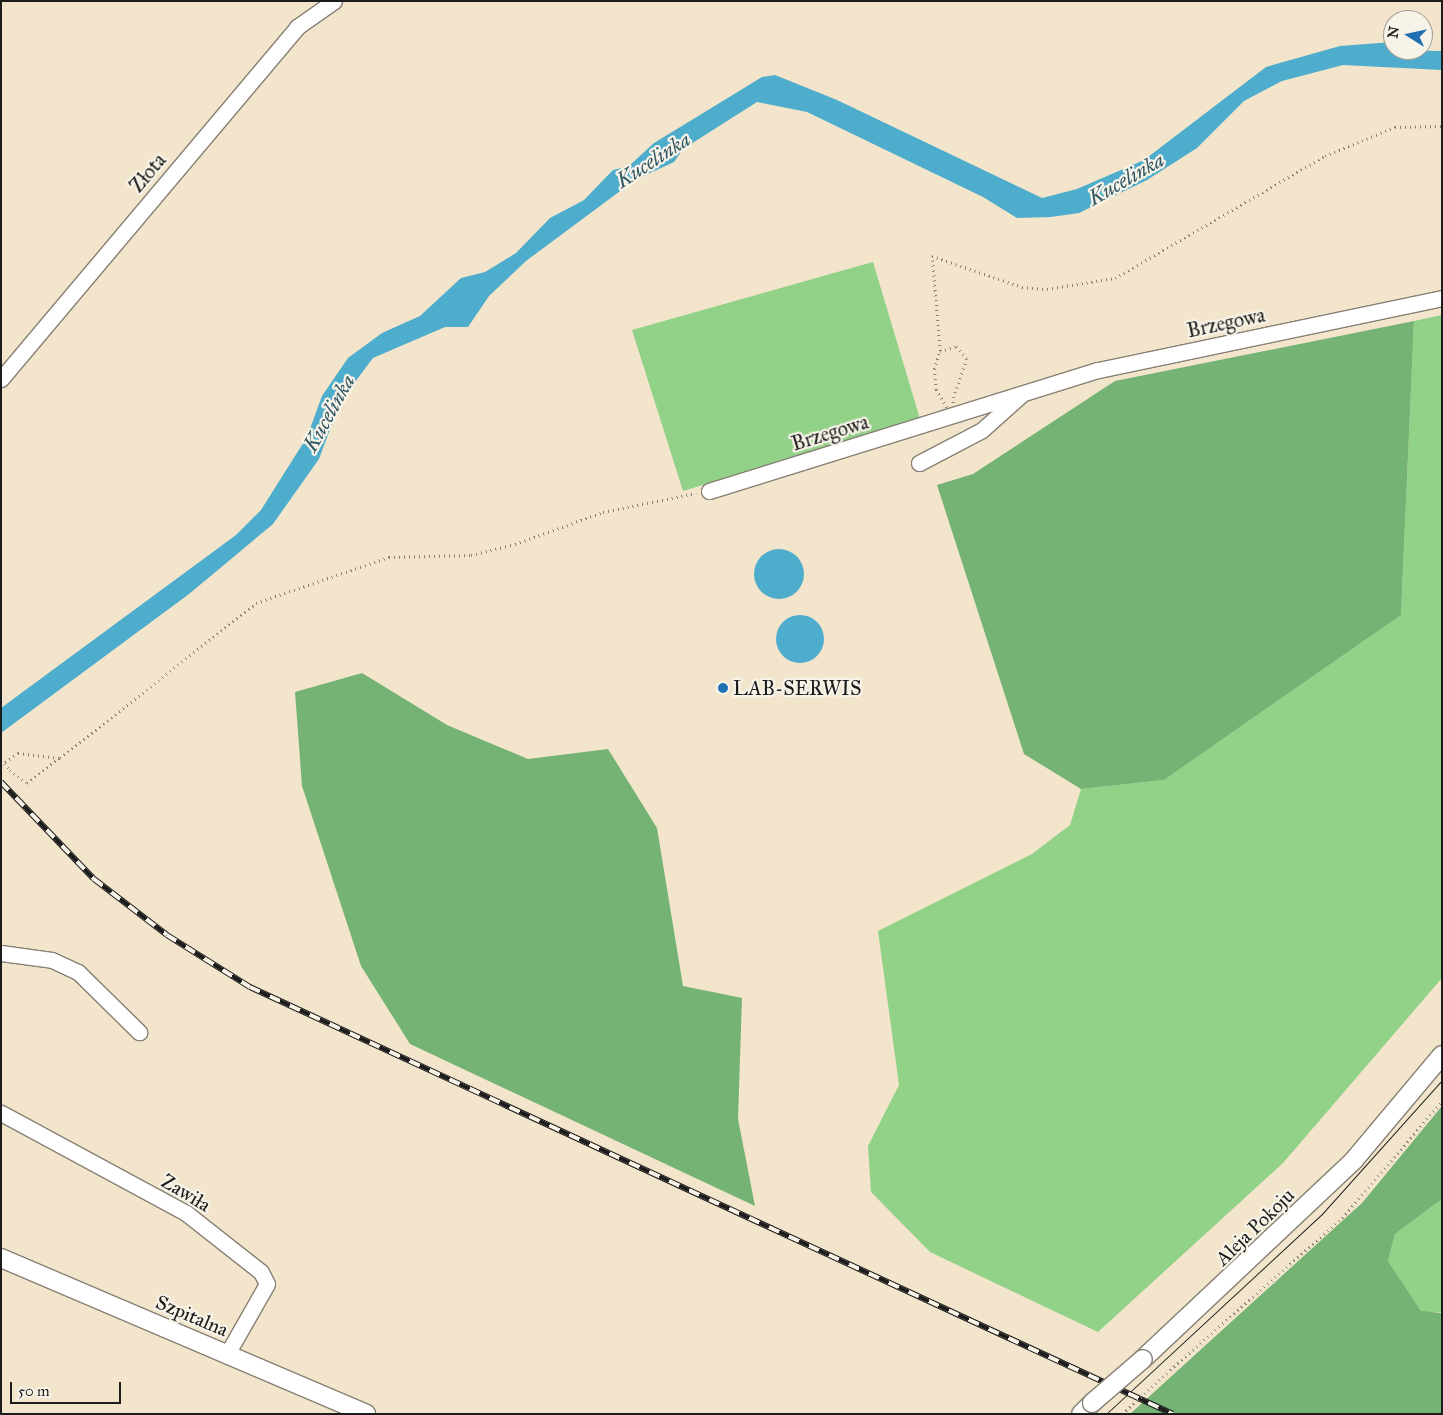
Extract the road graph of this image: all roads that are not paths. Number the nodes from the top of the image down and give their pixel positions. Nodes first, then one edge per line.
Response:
1 (334, 1) edge
2 (1442, 298) edge
3 (1, 379) edge
4 (1021, 395) junction
5 (919, 463) dead end
6 (709, 491) road end
7 (1, 954) edge
8 (139, 1032) dead end
9 (1442, 1055) edge
10 (1, 1113) edge
11 (1, 1258) edge
12 (226, 1354) junction
13 (1087, 1409) edge
14 (366, 1414) edge

1 - 3 street, Złota
2 - 4 street, Brzegowa
4 - 5 street, Brzegowa
4 - 6 street, Brzegowa
7 - 8 street
9 - 13 street, Aleja Pokoju, bridge
10 - 12 street, Zawiła
11 - 12 street, Szpitalna
12 - 14 street, Szpitalna

